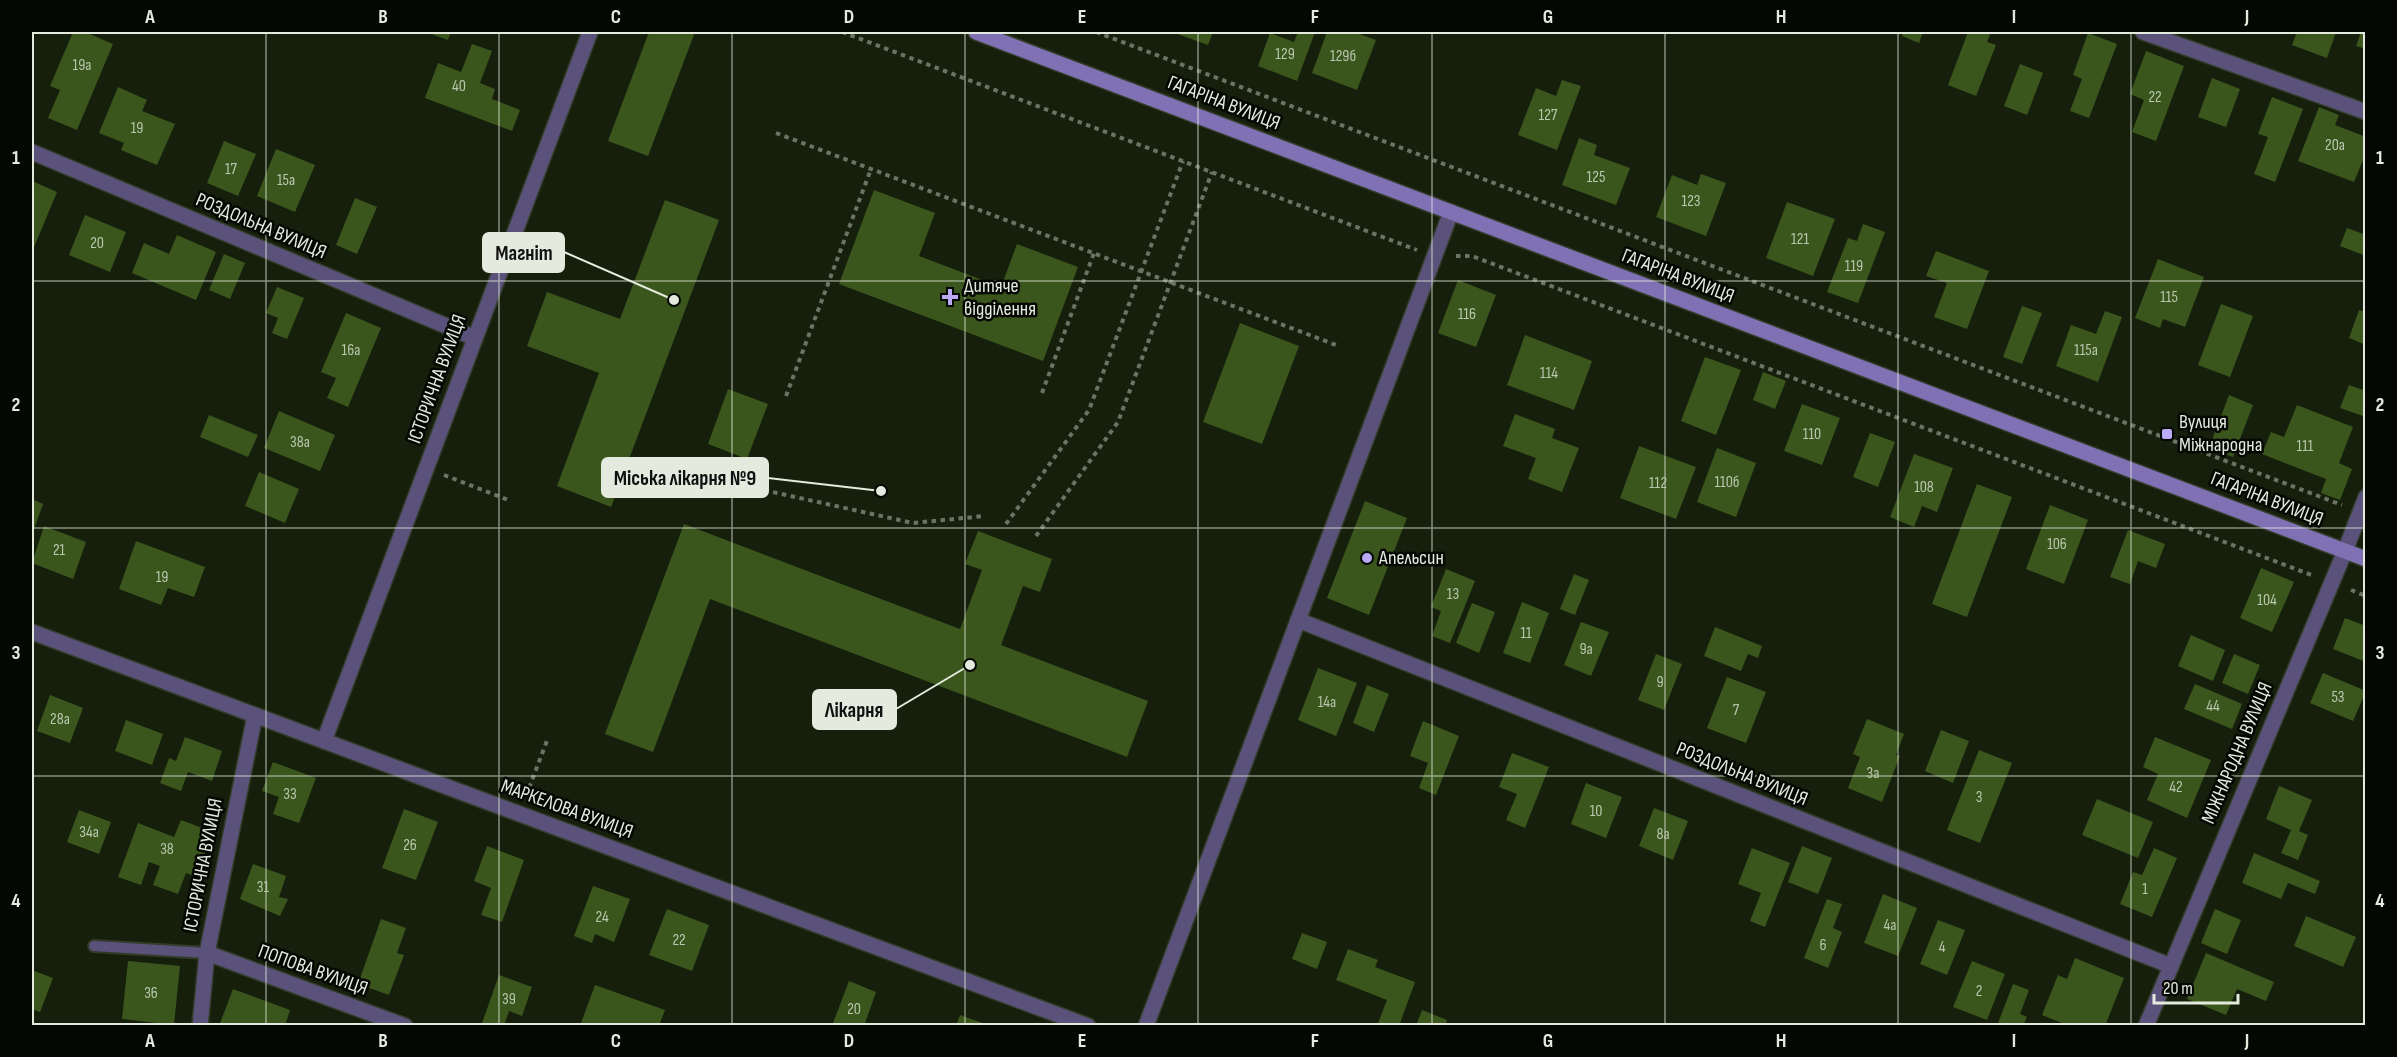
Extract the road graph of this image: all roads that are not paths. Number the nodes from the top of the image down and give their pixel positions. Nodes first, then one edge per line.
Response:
1 (590, 32) edge
2 (976, 32) edge
3 (2143, 32) edge
4 (2366, 112) edge
5 (32, 152) edge
6 (1451, 212) junction
7 (475, 338) junction
8 (2363, 504) edge
9 (2345, 552) junction
10 (2366, 559) edge
11 (1298, 620) junction
12 (32, 632) edge
13 (255, 715) junction
14 (324, 741) junction
15 (94, 946) dead end
16 (207, 953) junction
17 (2171, 966) junction
18 (200, 1026) edge
19 (405, 1026) edge
20 (1088, 1026) edge
21 (1146, 1026) edge
22 (2146, 1026) edge

1 - 7 street, ІСТОРИЧНА ВУЛИЦЯ
2 - 6 street, ГАГАРІНА ВУЛИЦЯ
3 - 4 street
5 - 7 street, РОЗДОЛЬНА ВУЛИЦЯ
6 - 9 street, ГАГАРІНА ВУЛИЦЯ
6 - 11 street
7 - 14 street, ІСТОРИЧНА ВУЛИЦЯ
8 - 9 street, МІЖНАРОДНА ВУЛИЦЯ
9 - 10 street, ГАГАРІНА ВУЛИЦЯ
9 - 17 street, МІЖНАРОДНА ВУЛИЦЯ
11 - 17 street, РОЗДОЛЬНА ВУЛИЦЯ
11 - 21 street
12 - 13 street, МАРКЕЛОВА ВУЛИЦЯ
13 - 14 street, МАРКЕЛОВА ВУЛИЦЯ
13 - 16 street, ІСТОРИЧНА ВУЛИЦЯ
14 - 20 street, МАРКЕЛОВА ВУЛИЦЯ
15 - 16 lane
16 - 18 street, ІСТОРИЧНА ВУЛИЦЯ
16 - 19 street, ПОПОВА ВУЛИЦЯ
17 - 22 street, МІЖНАРОДНА ВУЛИЦЯ

